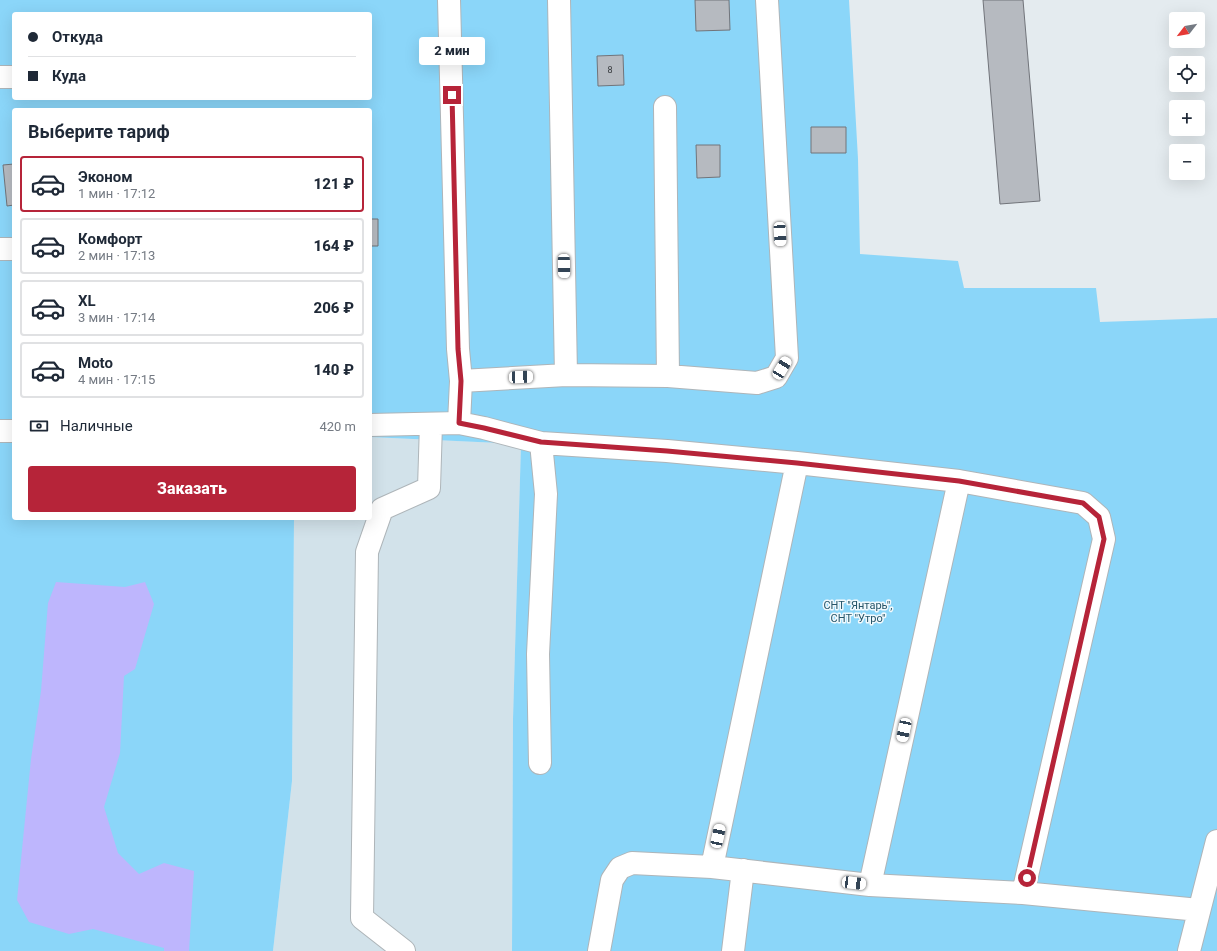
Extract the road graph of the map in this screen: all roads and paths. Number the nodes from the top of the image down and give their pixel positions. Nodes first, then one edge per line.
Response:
1 (449, 0) edge
2 (559, 0) edge
3 (767, 0) edge
4 (0, 77) edge
5 (12, 77) edge
6 (665, 107) dead end
7 (0, 249) edge
8 (12, 249) edge
9 (566, 375) junction
10 (668, 376) junction
11 (461, 381) junction
12 (459, 423) junction
13 (431, 424) junction
14 (372, 425) edge
15 (0, 431) edge
16 (12, 431) edge
17 (541, 442) junction
18 (797, 463) junction
19 (959, 481) junction
20 (540, 763) dead end
21 (1217, 841) edge
22 (712, 866) junction
23 (743, 870) junction
24 (870, 885) junction
25 (1023, 893) junction
26 (1199, 910) junction
27 (404, 951) edge
28 (599, 951) edge
29 (733, 951) edge
30 (1189, 951) edge

1 - 11 street
2 - 9 street
3 - 10 street
4 - 5 street
6 - 10 street
7 - 8 street
9 - 10 street
9 - 11 street
11 - 12 street
12 - 13 street
12 - 17 street
13 - 14 street
13 - 27 street
15 - 16 street
17 - 18 street
17 - 20 street
18 - 19 street
18 - 22 street
19 - 24 street
19 - 25 street
21 - 26 street
22 - 23 street
22 - 28 street
23 - 24 street
23 - 29 street
24 - 25 street
25 - 26 street
26 - 30 street

